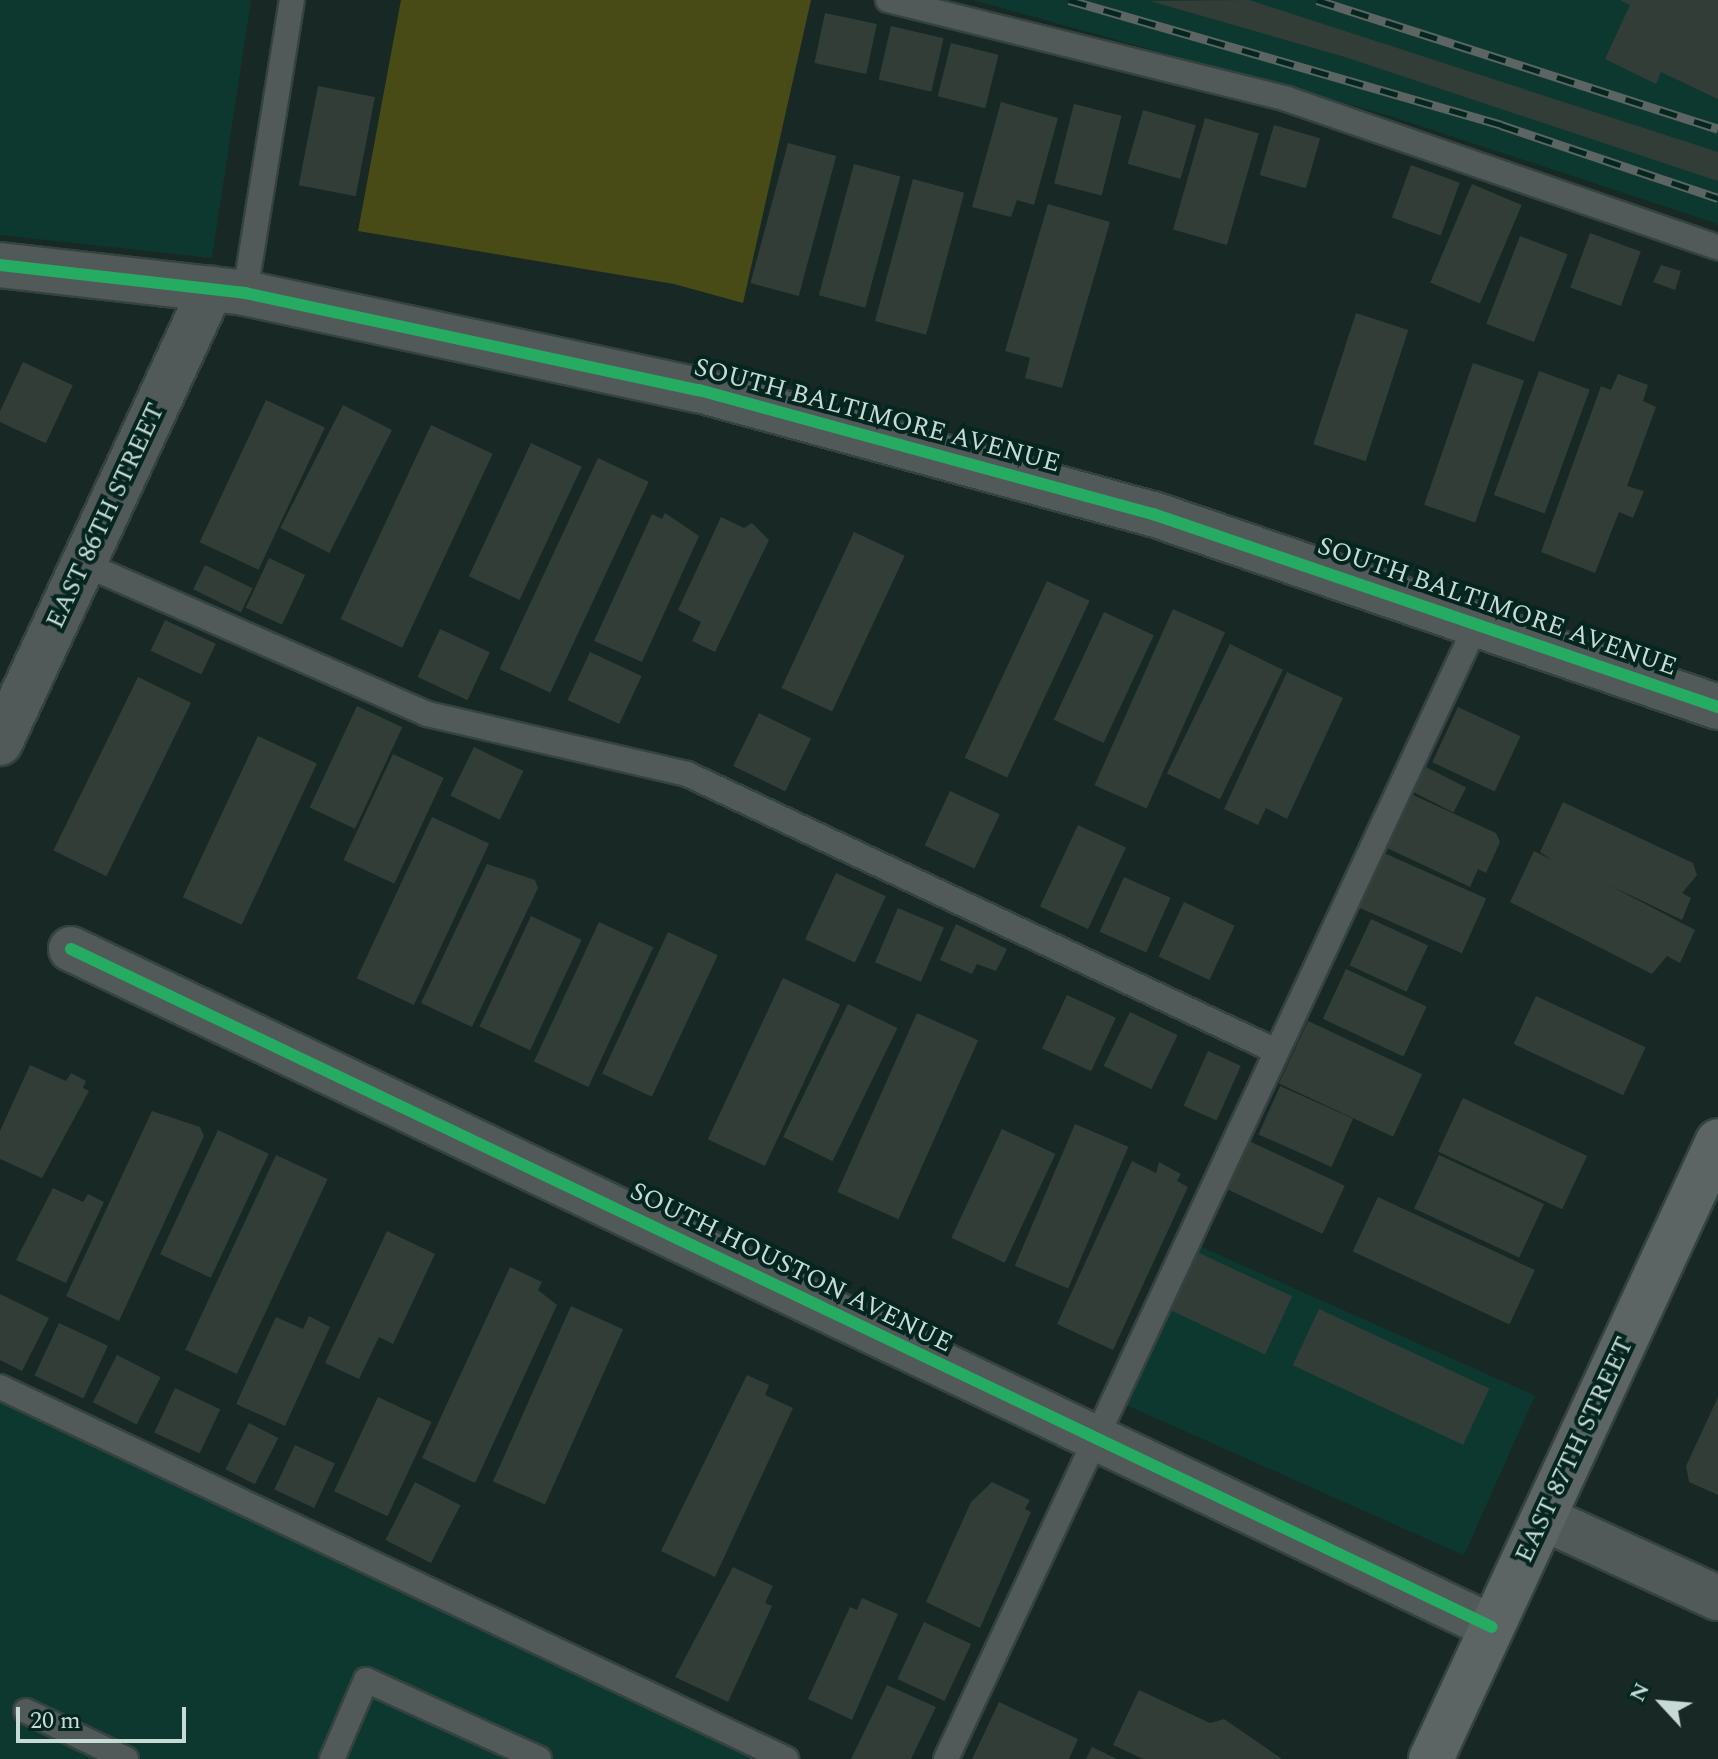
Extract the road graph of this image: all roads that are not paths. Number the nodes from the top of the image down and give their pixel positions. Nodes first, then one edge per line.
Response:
1 (292, 0) edge
2 (888, 0) edge
3 (1718, 247) edge
4 (0, 265) edge
5 (228, 291) junction
6 (84, 564) junction
7 (1478, 621) junction
8 (1718, 707) edge
9 (0, 743) edge
10 (71, 949) dead end
11 (1276, 1051) junction
12 (1718, 1141) edge
13 (0, 1387) edge
14 (1096, 1438) junction
15 (1543, 1518) junction
16 (1718, 1598) edge
17 (1492, 1627) junction
18 (26, 1711) dead end
19 (126, 1759) edge
20 (332, 1759) edge
21 (539, 1759) edge
22 (786, 1759) edge
23 (946, 1759) edge
24 (1431, 1759) edge

1 - 5 lane
2 - 3 lane
4 - 5 street, SOUTH BALTIMORE AVENUE
5 - 6 street, EAST 86TH STREET
5 - 7 street, SOUTH BALTIMORE AVENUE
6 - 9 street, EAST 86TH STREET
6 - 11 lane
7 - 8 street, SOUTH BALTIMORE AVENUE
7 - 11 lane
10 - 14 street, SOUTH HOUSTON AVENUE
11 - 14 lane
12 - 15 main road, EAST 87TH STREET
13 - 22 lane
14 - 17 street, SOUTH HOUSTON AVENUE
14 - 23 lane
15 - 16 street
15 - 17 main road, EAST 87TH STREET
17 - 24 main road, EAST 87TH STREET
18 - 19 lane
20 - 21 lane

